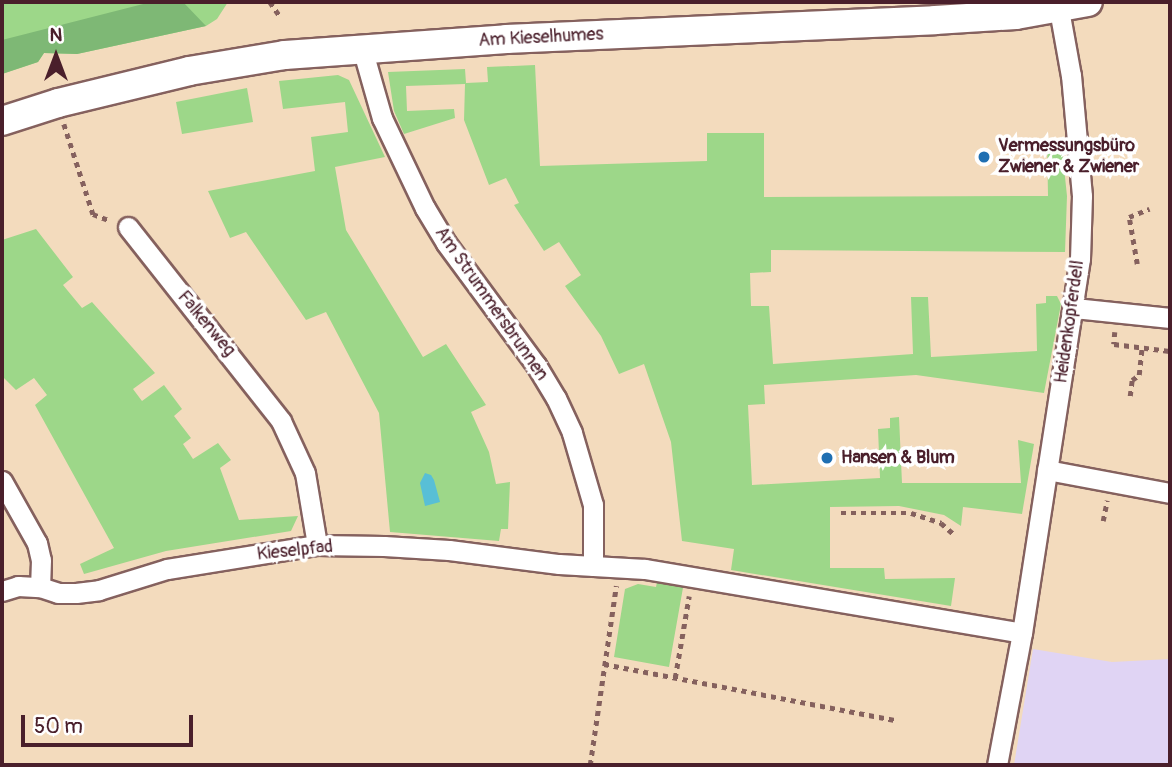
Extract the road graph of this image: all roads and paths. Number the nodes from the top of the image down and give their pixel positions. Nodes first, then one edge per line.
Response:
1 (270, 2) edge
2 (1088, 2) edge
3 (1059, 9) junction
4 (279, 15) dead end
5 (362, 48) junction
6 (2, 121) edge
7 (65, 127) dead end
8 (1149, 209) dead end
9 (128, 227) joint
10 (1137, 264) dead end
11 (1074, 308) junction
12 (1170, 318) edge
13 (1142, 348) dead end
14 (1130, 396) dead end
15 (1047, 470) junction
16 (2, 481) edge
17 (1170, 493) edge
18 (841, 513) dead end
19 (955, 535) dead end
20 (317, 545) junction
21 (593, 566) junction
22 (618, 568) junction
23 (692, 577) junction
24 (40, 587) junction
25 (2, 591) edge
26 (1022, 634) junction
27 (604, 664) junction
28 (675, 678) junction
29 (895, 720) dead end
30 (590, 765) edge
31 (998, 765) edge

1 - 4 path
2 - 3 street, Am Kieselhumes
3 - 5 street, Am Kieselhumes
3 - 11 street, Heidenkopferdell
5 - 6 street, Am Kieselhumes
5 - 21 street, Am Strummersbrunnen
7 - 9 path
8 - 10 path
9 - 20 street, Falkenweg
11 - 12 street
11 - 15 street, Heidenkopferdell
13 - 14 path
15 - 17 street
15 - 26 street, Heidenkopferdell
16 - 24 street
18 - 19 path
20 - 21 street, Kieselpfad
20 - 24 street, Kieselpfad
21 - 22 street
22 - 23 street
22 - 27 path
23 - 26 street
23 - 28 path
24 - 25 street, Kieselpfad
26 - 31 street, Heidenkopferdell
27 - 28 path
27 - 30 path
28 - 29 path

